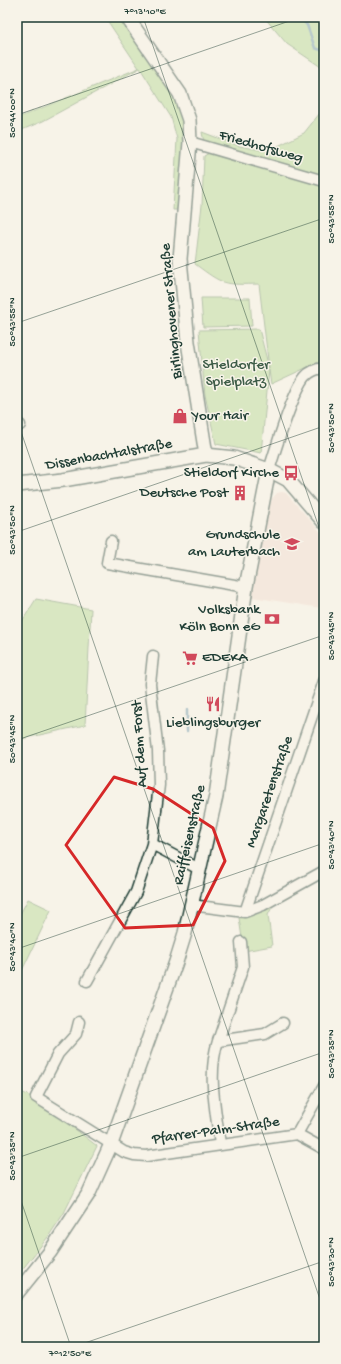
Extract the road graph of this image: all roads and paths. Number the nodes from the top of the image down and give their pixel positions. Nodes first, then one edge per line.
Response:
1 (127, 17) edge
2 (190, 142) junction
3 (324, 181) edge
4 (324, 369) edge
5 (206, 455) junction
6 (269, 470) junction
7 (17, 485) edge
8 (324, 522) edge
9 (111, 541) dead end
10 (246, 587) junction
11 (152, 656) dead end
12 (324, 682) edge
13 (152, 844) junction
14 (199, 869) junction
15 (324, 871) edge
16 (191, 905) junction
17 (245, 912) junction
18 (241, 942) dead end
19 (87, 981) dead end
20 (79, 1022) dead end
21 (284, 1023) dead end
22 (218, 1041) junction
23 (324, 1086) edge
24 (297, 1134) junction
25 (111, 1144) junction
26 (220, 1145) junction
27 (324, 1149) edge
28 (17, 1293) edge

1 - 2 main road, Birlinghovener Straße
2 - 3 street, Friedhofsweg
2 - 5 main road, Birlinghovener Straße
4 - 6 street
5 - 6 main road, Dissenbachtalstraße
5 - 7 main road, Dissenbachtalstraße
6 - 8 main road, Dissenbachtalstraße
6 - 10 main road, Raiffeisenstraße
9 - 10 street
10 - 14 main road, Raiffeisenstraße
11 - 13 street, Auf dem Forst
12 - 17 street, Margaretenstraße
13 - 14 street
13 - 19 street, Auf dem Forst
14 - 16 main road, Raiffeisenstraße
15 - 17 street
16 - 17 street
16 - 25 main road, Raiffeisenstraße
18 - 22 street
20 - 25 street, Pfarrer-Palm-Straße
21 - 22 street
22 - 26 street
23 - 24 street
24 - 26 street, Pfarrer-Palm-Straße
24 - 27 street, Pfarrer-Palm-Straße
25 - 26 street, Pfarrer-Palm-Straße
25 - 28 main road, Raiffeisenstraße

